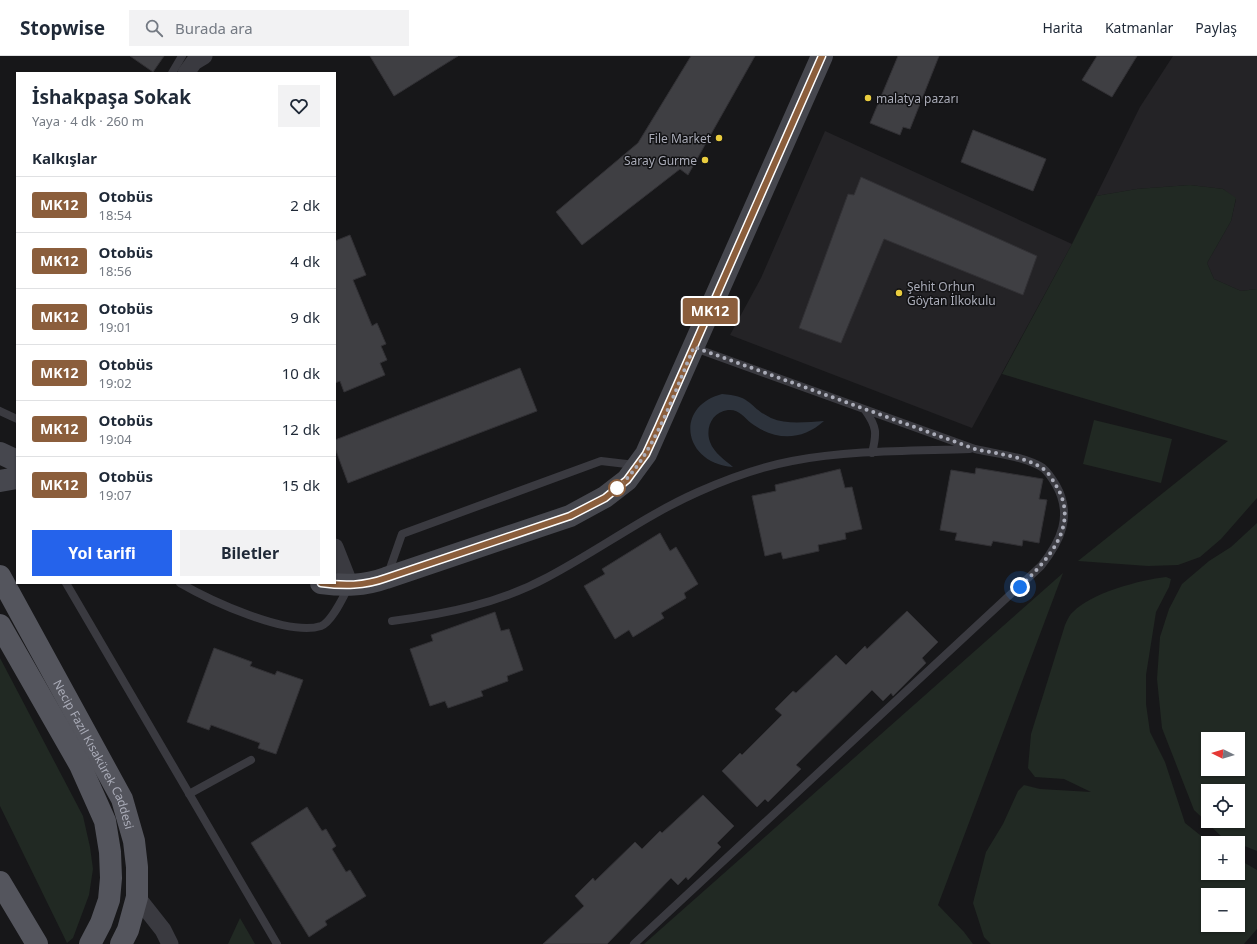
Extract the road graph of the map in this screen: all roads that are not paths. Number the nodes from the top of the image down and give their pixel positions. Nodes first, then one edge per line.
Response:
1 (182, 56) edge
2 (204, 56) edge
3 (822, 56) edge
4 (173, 72) edge
5 (187, 72) edge
6 (694, 347) junction
7 (864, 409) junction
8 (0, 411) edge
9 (16, 419) edge
10 (975, 449) junction
11 (0, 453) edge
12 (872, 453) junction
13 (16, 461) edge
14 (638, 465) junction
15 (16, 478) edge
16 (0, 482) edge
17 (336, 550) edge
18 (0, 576) edge
19 (386, 578) junction
20 (67, 584) edge
21 (182, 584) edge
22 (336, 584) edge
23 (350, 585) junction
24 (392, 621) dead end
25 (0, 625) edge
26 (251, 760) dead end
27 (189, 794) junction
28 (0, 882) edge
29 (136, 897) junction
30 (37, 944) edge
31 (90, 944) edge
32 (121, 944) edge
33 (170, 944) edge
34 (277, 944) edge
35 (634, 944) edge

1 - 4 lane
2 - 5 street
3 - 6 street
6 - 7 lane
6 - 14 street
7 - 10 lane
7 - 12 lane
8 - 9 lane
10 - 12 lane
10 - 35 lane
11 - 13 street
12 - 24 lane
14 - 19 street
14 - 19 lane
15 - 16 street
17 - 23 street
18 - 29 main road, Necip Fazıl Kısakürek Caddesi
19 - 23 street
20 - 27 lane
21 - 23 lane
22 - 23 street
25 - 31 main road, Necip Fazıl Kısakürek Caddesi
26 - 27 lane
27 - 34 lane
28 - 30 main road
29 - 32 main road, Necip Fazıl Kısakürek Caddesi
29 - 33 street

